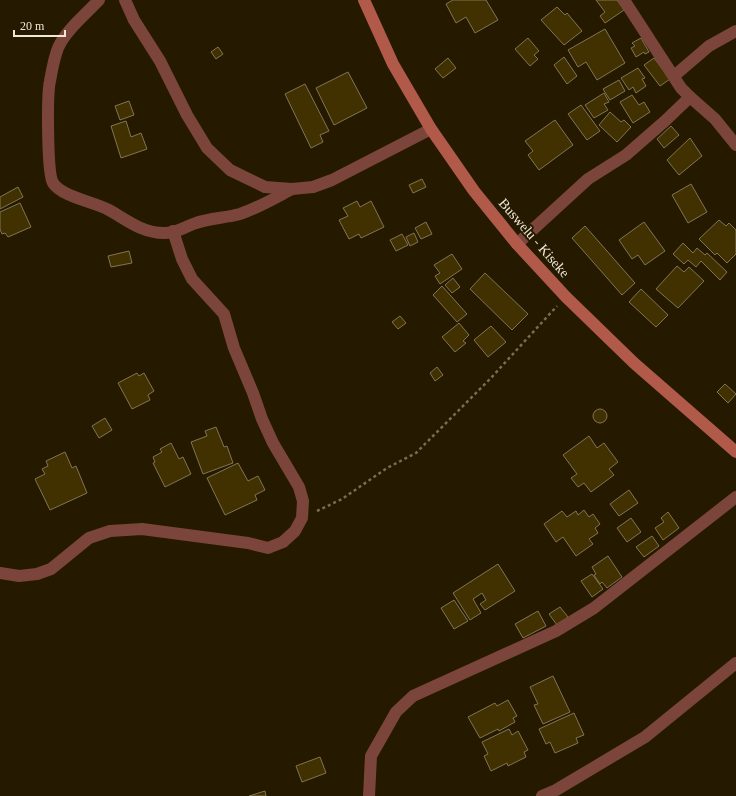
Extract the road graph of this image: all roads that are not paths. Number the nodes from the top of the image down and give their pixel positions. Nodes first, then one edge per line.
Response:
1 (99, 0) edge
2 (125, 0) edge
3 (364, 0) edge
4 (624, 0) edge
5 (736, 31) edge
6 (674, 76) junction
7 (690, 97) junction
8 (431, 129) junction
9 (736, 145) edge
10 (292, 189) junction
11 (173, 231) junction
12 (517, 244) junction
13 (736, 452) edge
14 (736, 497) edge
15 (0, 573) edge
16 (736, 663) edge
17 (369, 796) edge
18 (542, 796) edge

1 - 11 street
2 - 10 street
3 - 8 main road, Buswelu - Kiseke
4 - 6 street
5 - 6 street
6 - 7 street
7 - 9 street
7 - 12 street
8 - 10 street
8 - 12 main road, Buswelu - Kiseke
10 - 11 street
11 - 15 street
12 - 13 main road, Buswelu - Kiseke
14 - 17 street
16 - 18 street

